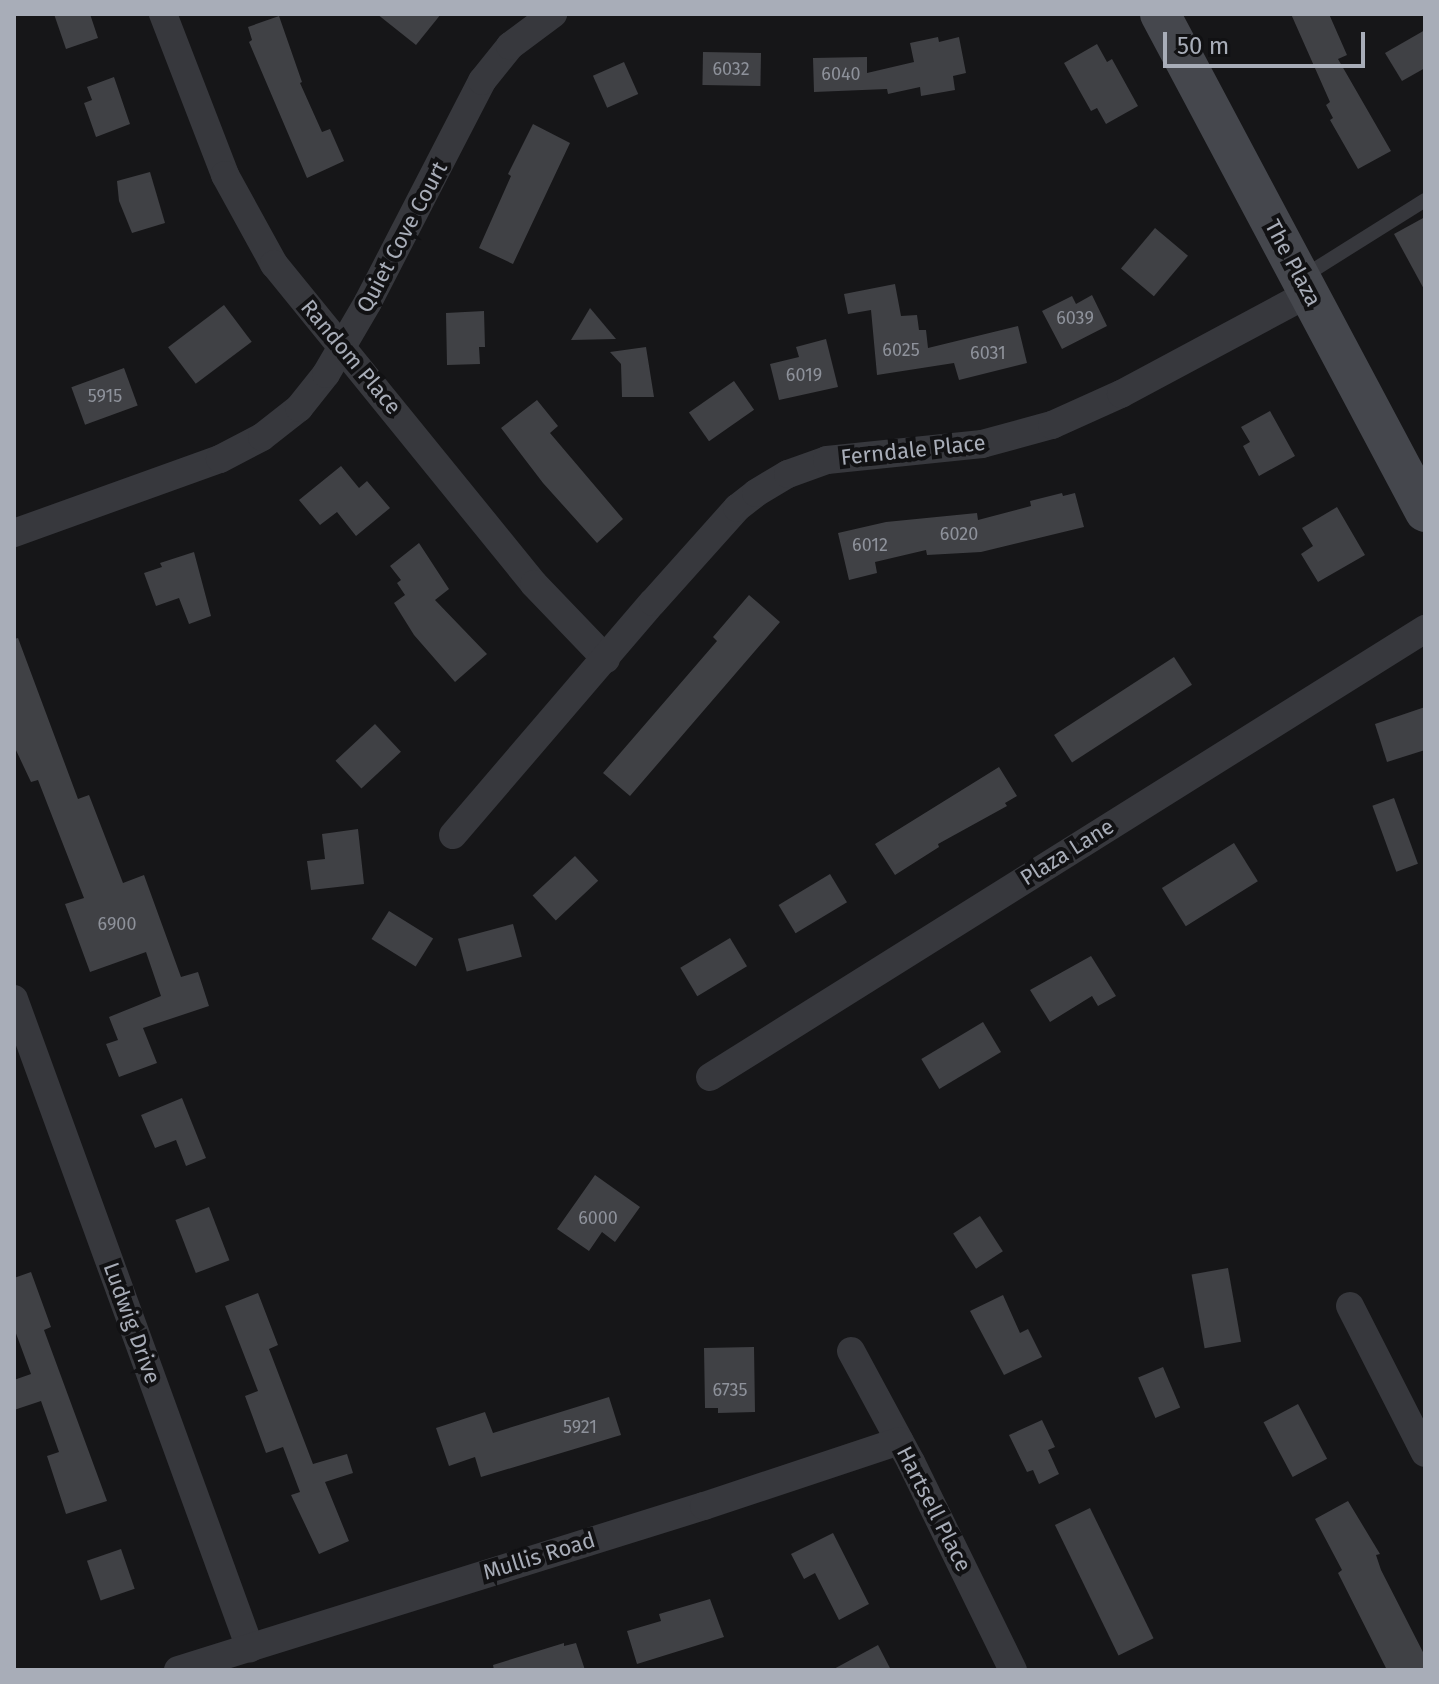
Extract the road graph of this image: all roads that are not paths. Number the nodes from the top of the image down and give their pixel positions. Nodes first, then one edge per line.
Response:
1 (163, 14) edge
2 (553, 14) edge
3 (1160, 14) edge
4 (1425, 200) edge
5 (1305, 285) junction
6 (342, 347) junction
7 (1423, 505) edge
8 (14, 533) edge
9 (1425, 629) edge
10 (606, 659) junction
11 (453, 835) dead end
12 (15, 1006) edge
13 (710, 1077) dead end
14 (1350, 1306) dead end
15 (851, 1351) dead end
16 (899, 1441) junction
17 (1425, 1453) edge
18 (250, 1648) junction
19 (178, 1670) edge
20 (1013, 1670) edge

1 - 6 street, Random Place
2 - 6 street, Quiet Cove Court
3 - 5 main road, The Plaza
4 - 5 lane
5 - 7 main road, The Plaza
5 - 10 street, Ferndale Place
6 - 8 street, Quiet Cove Court
6 - 10 street, Random Place
9 - 13 street, Plaza Lane
10 - 11 street, Ferndale Place
12 - 18 street, Ludwig Drive
14 - 17 street
15 - 16 street, Hartsell Place
16 - 18 street, Mullis Road
16 - 20 street, Hartsell Place
18 - 19 street, Mullis Road

